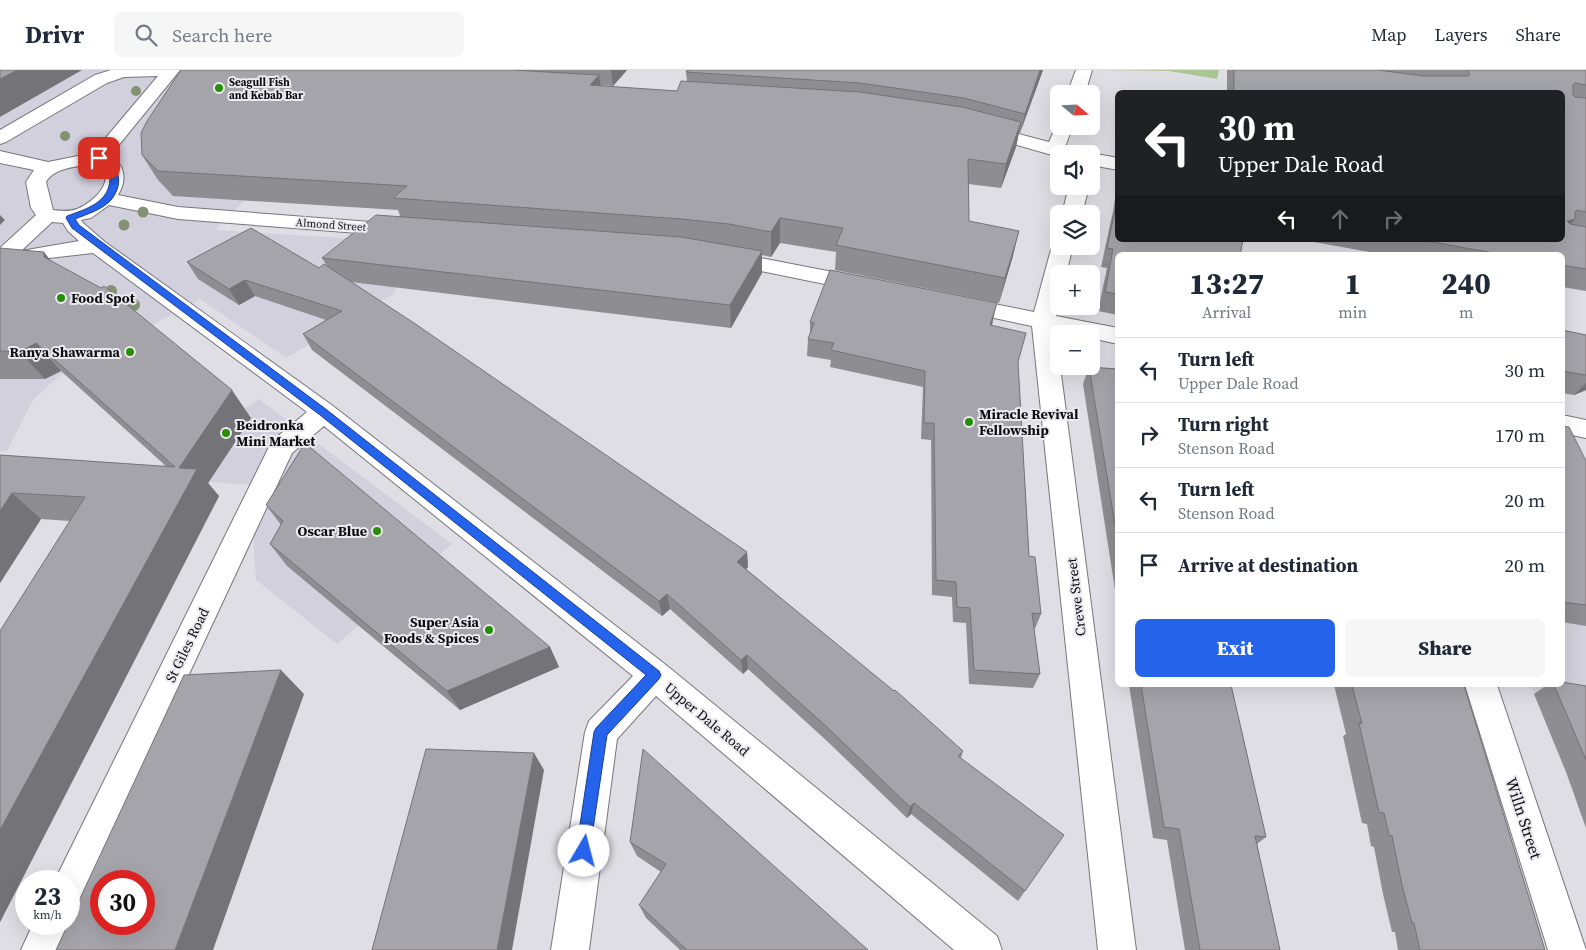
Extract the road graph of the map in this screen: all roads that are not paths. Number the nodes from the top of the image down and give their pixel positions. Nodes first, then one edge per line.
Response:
1 (1084, 70) edge
2 (172, 71) edge
3 (1079, 85) edge
4 (968, 126) edge
5 (0, 138) edge
6 (1050, 149) edge
7 (0, 156) edge
8 (99, 158) junction
9 (1100, 161) edge
10 (1115, 163) edge
11 (49, 168) junction
12 (107, 199) junction
13 (59, 217) junction
14 (417, 232) edge
15 (98, 246) junction
16 (702, 254) edge
17 (1061, 255) edge
18 (0, 260) edge
19 (0, 264) edge
20 (887, 290) edge
21 (936, 299) edge
22 (1043, 321) junction
23 (1115, 335) edge
24 (324, 412) junction
25 (1565, 425) edge
26 (1586, 429) edge
27 (655, 675) junction
28 (1482, 687) edge
29 (79, 870) edge
30 (48, 935) edge
31 (40, 950) edge
32 (570, 950) edge
33 (983, 950) edge
34 (1118, 950) edge
35 (1567, 950) edge

1 - 3 street
2 - 5 street
2 - 8 street
4 - 6 street
7 - 11 street
8 - 11 street
8 - 12 street
9 - 10 street
11 - 13 street
12 - 13 street
12 - 14 street, Almond Street
13 - 15 street, Upper Dale Road
13 - 18 street
15 - 19 street
15 - 24 street, Upper Dale Road
16 - 20 street
17 - 22 street, Crewe Street
21 - 22 street
22 - 23 street
22 - 34 street, Crewe Street
24 - 27 street, Upper Dale Road
24 - 29 street, St Giles Road
25 - 26 street
27 - 32 street
27 - 33 street, Upper Dale Road
28 - 35 street, Willn Street
30 - 31 street

